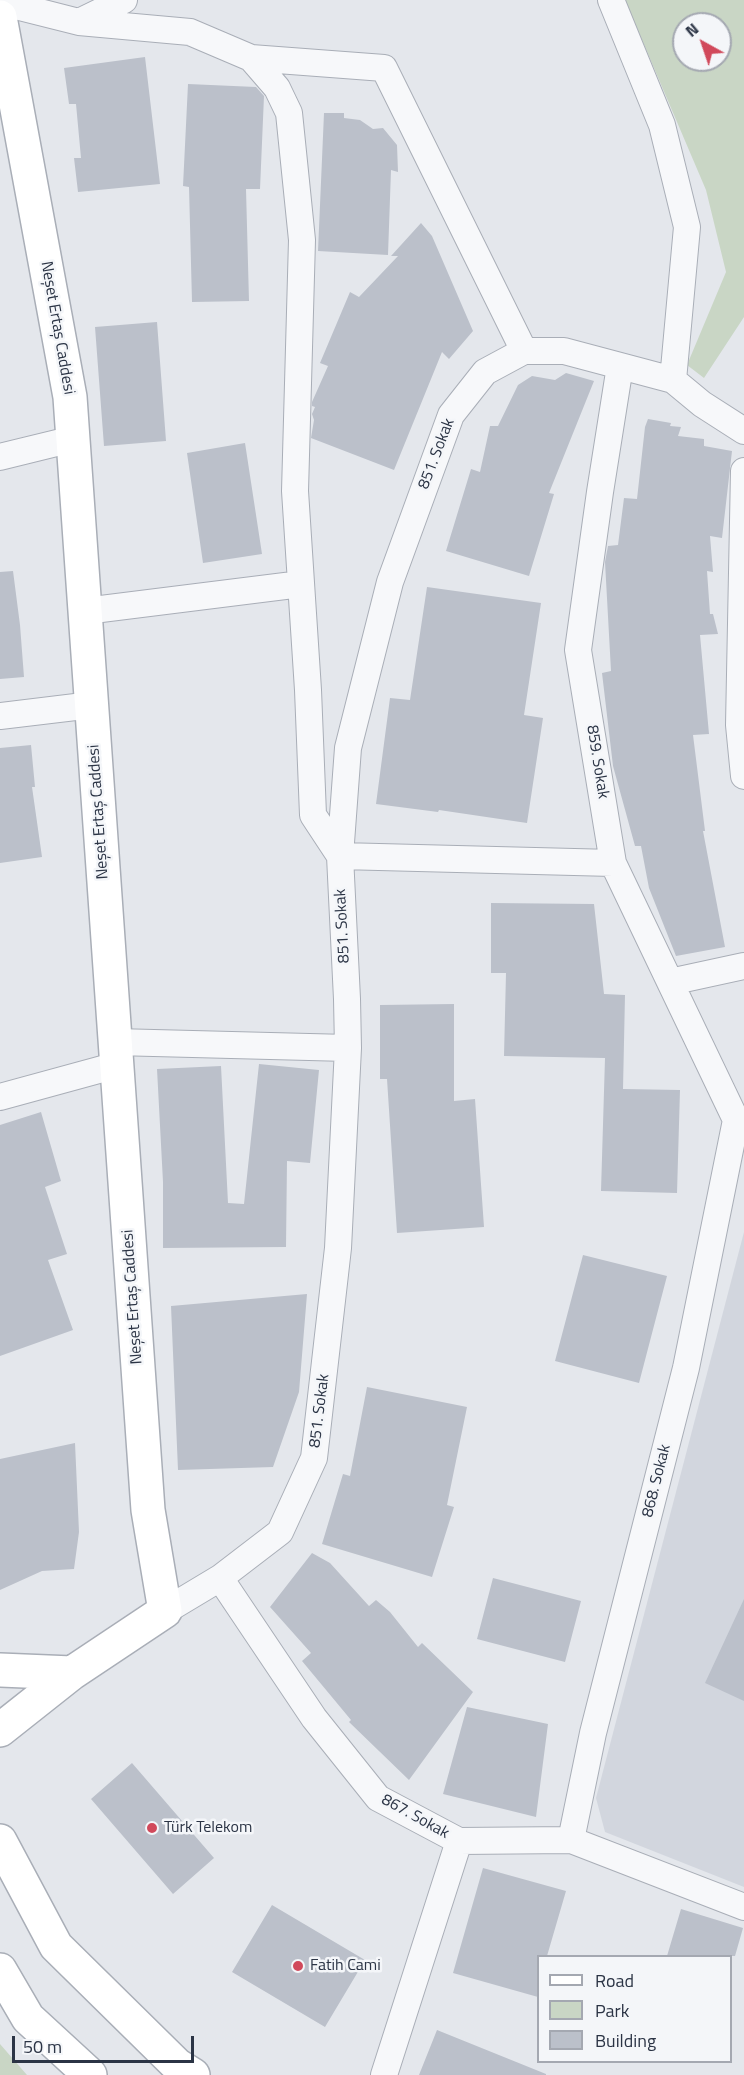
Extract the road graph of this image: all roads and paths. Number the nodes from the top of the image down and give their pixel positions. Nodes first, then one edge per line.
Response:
1 (124, 0) edge
2 (610, 0) edge
3 (0, 2) edge
4 (0, 17) edge
5 (79, 22) junction
6 (251, 58) junction
7 (524, 351) junction
8 (620, 366) junction
9 (673, 380) junction
10 (744, 431) edge
11 (73, 439) junction
12 (0, 457) edge
13 (744, 471) edge
14 (301, 584) junction
15 (85, 610) junction
16 (92, 705) junction
17 (0, 716) edge
18 (744, 776) edge
19 (340, 856) junction
20 (613, 863) junction
21 (744, 966) edge
22 (670, 982) junction
23 (348, 1048) junction
24 (116, 1054) junction
25 (0, 1097) edge
26 (740, 1126) edge
27 (220, 1578) junction
28 (165, 1611) junction
29 (0, 1670) edge
30 (72, 1673) junction
31 (0, 1730) edge
32 (571, 1840) junction
33 (0, 1841) edge
34 (459, 1841) junction
35 (744, 1907) edge
36 (0, 1970) edge
37 (90, 2075) edge
38 (193, 2075) edge
39 (384, 2075) edge

1 - 5 street
2 - 9 street
3 - 5 street
4 - 11 main road, Neşet Ertaş Caddesi
5 - 6 street
6 - 7 street
6 - 14 street
7 - 8 street, 851. Sokak
7 - 19 street, 851. Sokak
8 - 9 street, 851. Sokak
8 - 20 street, 859. Sokak
9 - 10 street, 851. Sokak
11 - 12 street
11 - 15 main road, Neşet Ertaş Caddesi
13 - 18 street
14 - 15 street
14 - 19 street
15 - 16 main road, Neşet Ertaş Caddesi
16 - 17 street
16 - 24 main road, Neşet Ertaş Caddesi
19 - 20 street
19 - 23 street, 851. Sokak
20 - 22 street, 859. Sokak
21 - 22 street
22 - 26 street, 859. Sokak
23 - 24 street
23 - 27 street, 851. Sokak
24 - 25 street
24 - 28 main road, Neşet Ertaş Caddesi
26 - 32 street, 868. Sokak
27 - 28 street, 851. Sokak
27 - 34 street, 867. Sokak
28 - 30 main road, 851. Sokak
29 - 30 main road
30 - 31 main road, 851. Sokak
32 - 34 street, 867. Sokak
32 - 35 street, 867. Sokak
33 - 38 main road
34 - 39 street
36 - 37 main road

